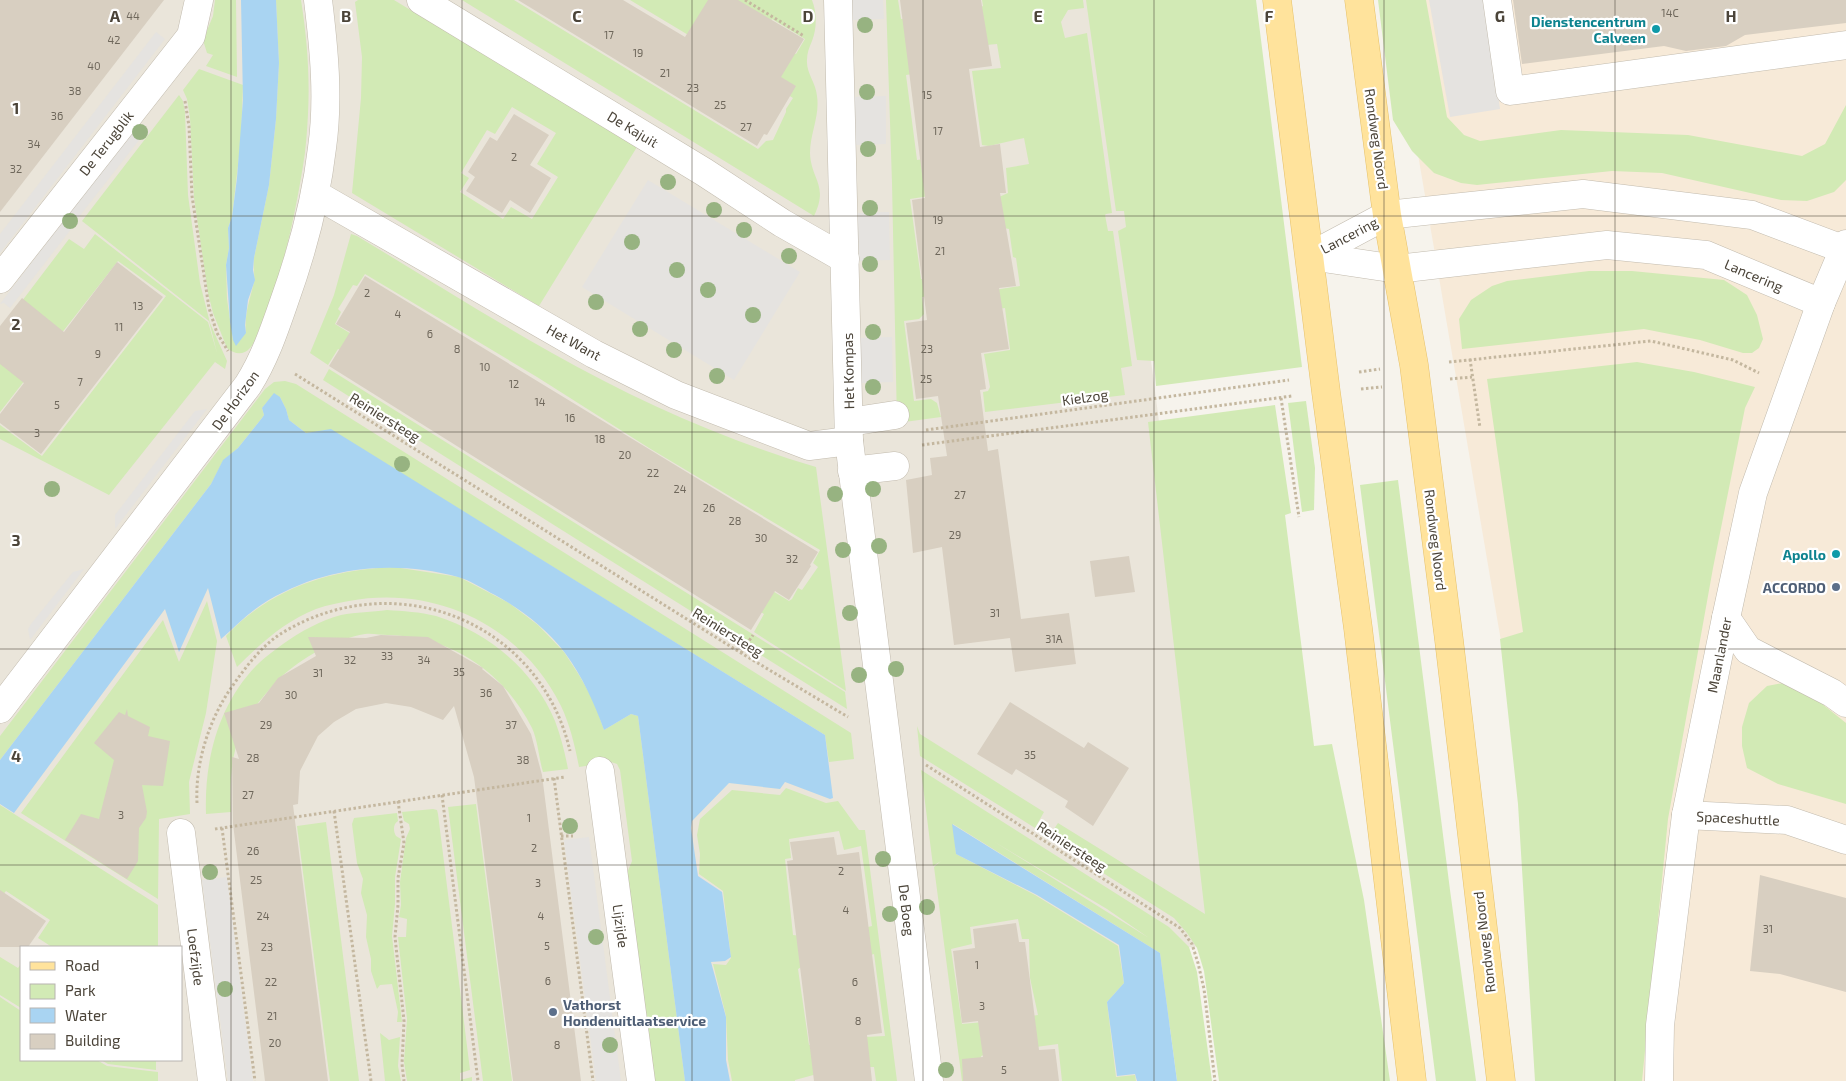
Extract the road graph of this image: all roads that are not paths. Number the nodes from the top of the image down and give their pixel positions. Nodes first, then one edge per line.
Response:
1 (199, 0) edge
2 (318, 0) edge
3 (421, 0) edge
4 (838, 0) edge
5 (1277, 0) edge
6 (1359, 0) edge
7 (1497, 0) edge
8 (1846, 45) edge
9 (314, 194) junction
10 (1388, 215) junction
11 (1845, 246) edge
12 (1310, 256) junction
13 (845, 259) junction
14 (1397, 269) junction
15 (0, 279) edge
16 (1821, 303) junction
17 (895, 415) dead end
18 (849, 432) junction
19 (895, 466) dead end
20 (852, 472) junction
21 (1726, 618) junction
22 (1846, 703) edge
23 (0, 709) edge
24 (886, 740) joint
25 (588, 773) road end
26 (1686, 815) junction
27 (191, 832) road end
28 (1846, 840) edge
29 (212, 1081) edge
30 (641, 1081) edge
31 (929, 1081) edge
32 (1412, 1081) edge
33 (1501, 1081) edge
34 (1659, 1081) edge

1 - 15 street, De Terugblik
2 - 9 street, De Horizon
3 - 13 street, De Kajuit
4 - 13 street, Het Kompas
5 - 12 main road
6 - 10 main road, Rondweg Noord
7 - 8 street
9 - 18 street, Het Want
9 - 23 street, De Horizon
10 - 11 street, Lancering
10 - 12 street, Lancering
10 - 14 main road, Rondweg Noord
11 - 16 street, Maanlander
12 - 14 street, Lancering
12 - 32 main road
13 - 18 street, Het Kompas
14 - 16 street, Lancering
14 - 33 main road, Rondweg Noord
16 - 21 street, Maanlander
17 - 18 street, Het Want
18 - 20 street, Het Kompas
19 - 20 street
20 - 24 street, Het Kompas
21 - 22 street
21 - 26 street, Maanlander
24 - 31 street, De Boeg
25 - 30 street, Lijzijde
26 - 28 street, Spaceshuttle
26 - 34 street, Maanlander
27 - 29 street, Loefzijde

